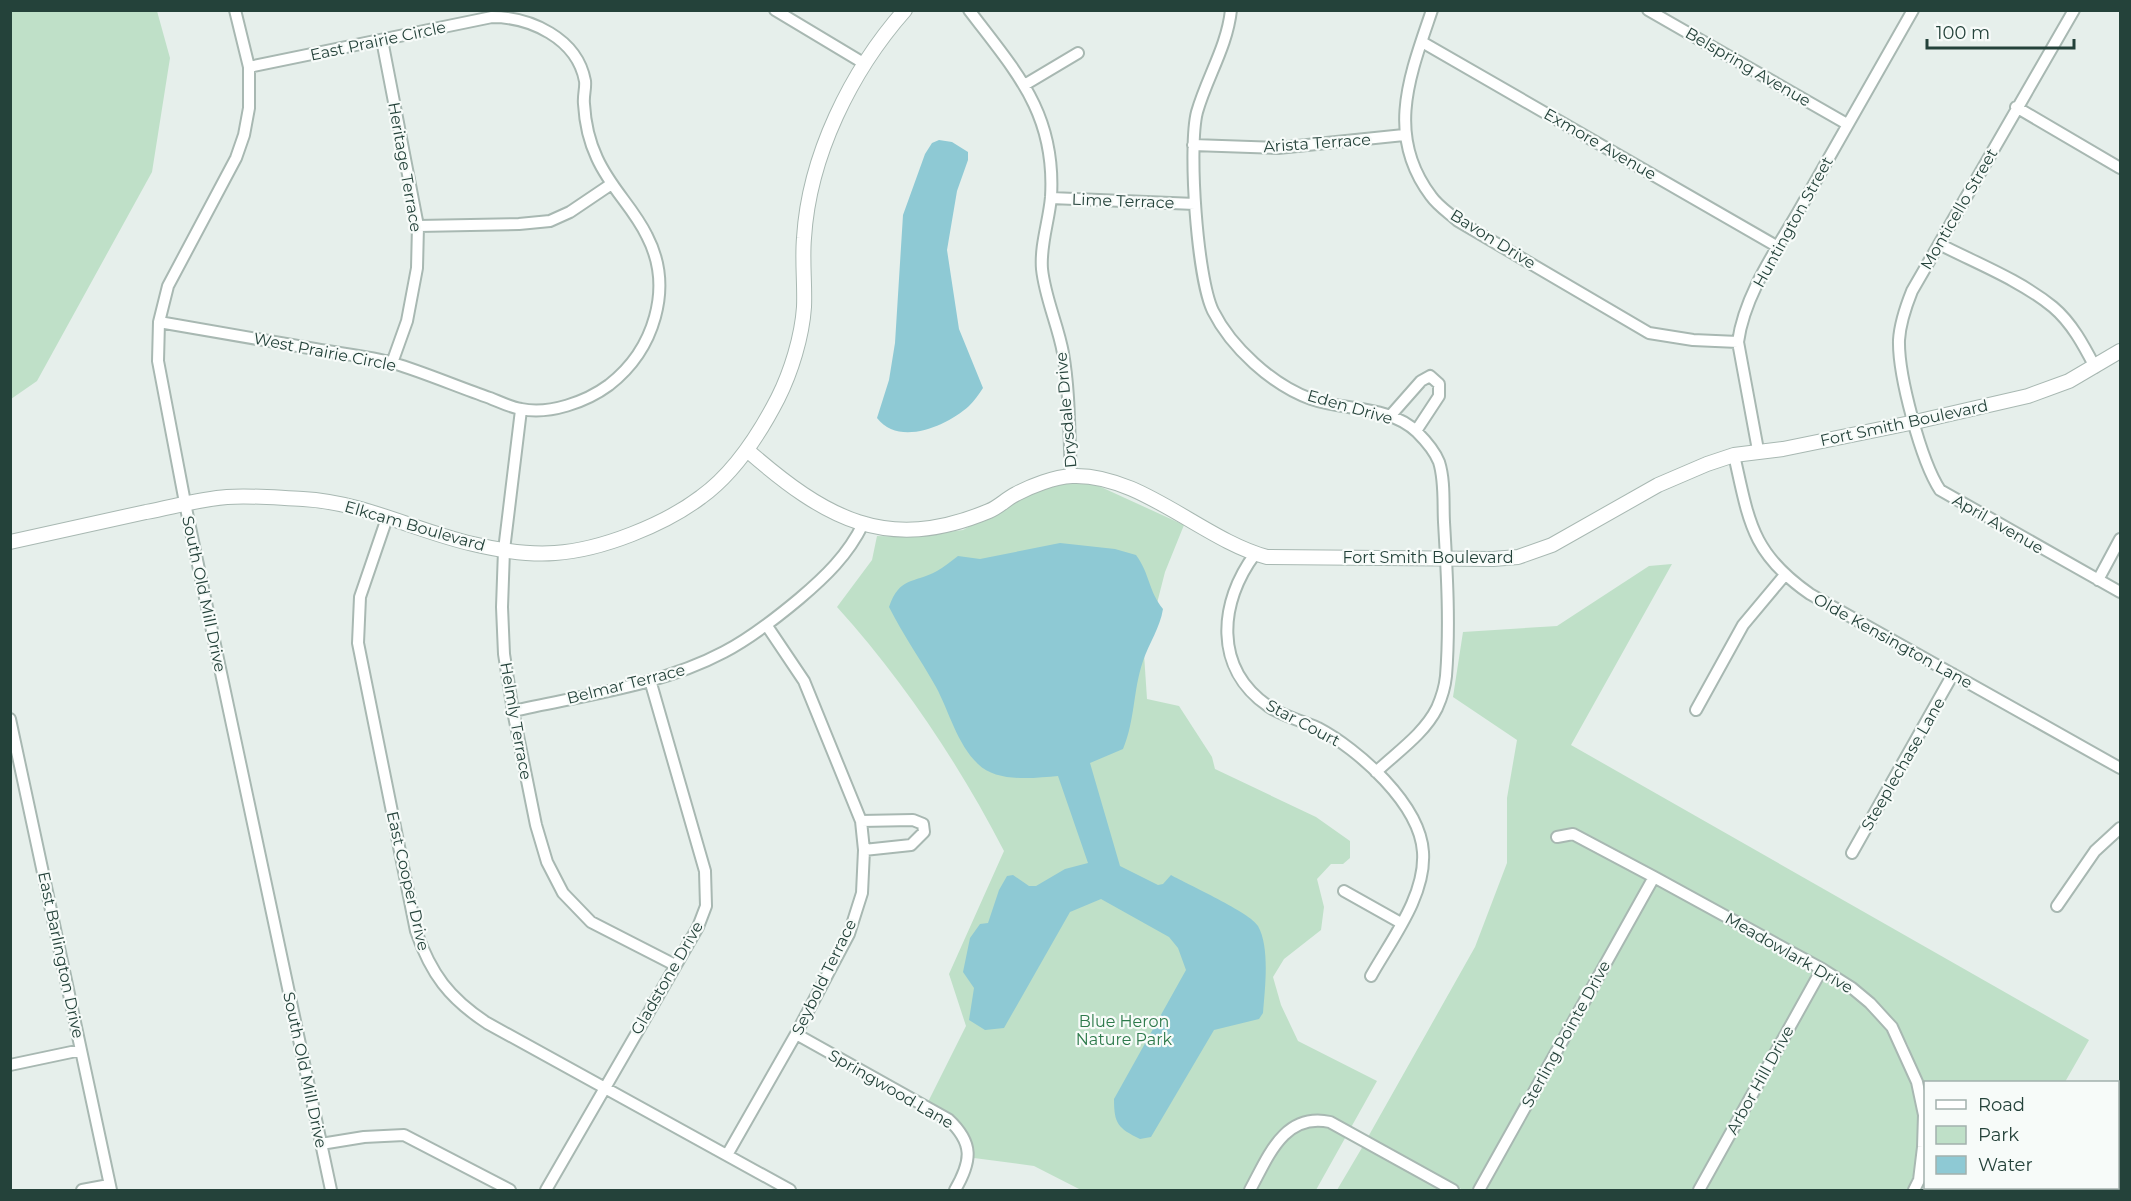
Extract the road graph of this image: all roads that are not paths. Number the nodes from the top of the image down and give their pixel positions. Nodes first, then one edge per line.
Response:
1 (235, 10) edge
2 (775, 10) edge
3 (905, 10) edge
4 (969, 10) edge
5 (1231, 10) edge
6 (1432, 10) edge
7 (1648, 10) edge
8 (1913, 10) edge
9 (2074, 10) edge
10 (382, 40) junction
11 (1422, 42) junction
12 (1078, 53) dead end
13 (865, 64) junction
14 (249, 67) junction
15 (1026, 84) junction
16 (2016, 108) junction
17 (1847, 124) junction
18 (1404, 135) junction
19 (1193, 145) junction
20 (2121, 168) edge
21 (610, 185) junction
22 (1051, 198) junction
23 (1195, 204) junction
24 (418, 226) junction
25 (1939, 244) junction
26 (1778, 247) junction
27 (159, 322) junction
28 (1738, 342) junction
29 (2121, 351) edge
30 (392, 363) junction
31 (2096, 367) junction
32 (521, 410) junction
33 (1391, 415) junction
34 (1915, 422) junction
35 (1416, 431) junction
36 (747, 450) junction
37 (1758, 450) junction
38 (1734, 455) junction
39 (1071, 476) junction
40 (185, 504) junction
41 (387, 518) junction
42 (863, 524) junction
43 (2121, 539) edge
44 (10, 542) edge
45 (504, 550) junction
46 (1255, 554) junction
47 (1446, 560) junction
48 (1784, 576) junction
49 (2098, 580) junction
50 (2121, 592) edge
51 (767, 626) junction
52 (1953, 674) junction
53 (650, 680) junction
54 (1696, 710) dead end
55 (513, 711) junction
56 (10, 719) edge
57 (2121, 768) edge
58 (1376, 772) junction
59 (861, 821) junction
60 (2121, 828) edge
61 (1557, 837) dead end
62 (864, 850) junction
63 (1852, 853) dead end
64 (1654, 877) junction
65 (1344, 891) dead end
66 (2057, 906) dead end
67 (1401, 923) junction
68 (675, 965) junction
69 (1822, 969) junction
70 (1371, 976) dead end
71 (796, 1034) junction
72 (81, 1050) junction
73 (10, 1065) edge
74 (605, 1087) junction
75 (321, 1144) junction
76 (727, 1155) junction
77 (110, 1188) edge
78 (82, 1191) edge
79 (331, 1191) edge
80 (510, 1191) edge
81 (546, 1191) edge
82 (790, 1191) edge
83 (955, 1191) edge
84 (1250, 1191) edge
85 (1453, 1191) edge
86 (1479, 1191) edge
87 (1699, 1191) edge
88 (1914, 1191) edge

1 - 14 street, South Old Mill Drive
2 - 13 street
3 - 13 street, Elkcam Boulevard
4 - 15 street, Drysdale Drive
5 - 19 street, Eden Drive
6 - 11 street, Bavon Drive
7 - 17 street, Belspring Avenue
8 - 17 street, Huntington Street
9 - 16 street, Monticello Street
10 - 14 street, East Prairie Circle
10 - 21 street, East Prairie Circle
10 - 24 street, Heritage Terrace
11 - 18 street, Bavon Drive
11 - 26 street, Exmore Avenue
12 - 15 street
13 - 36 street, Elkcam Boulevard
14 - 27 street, South Old Mill Drive
15 - 22 street, Drysdale Drive
16 - 20 street
16 - 25 street, Monticello Street
17 - 26 street, Huntington Street
18 - 19 street, Arista Terrace
18 - 28 street, Bavon Drive
19 - 23 street, Eden Drive
21 - 24 street
21 - 32 street, East Prairie Circle
22 - 23 street, Lime Terrace
22 - 39 street, Drysdale Drive
23 - 33 street, Eden Drive
24 - 30 street, Heritage Terrace
25 - 31 street
25 - 34 street, Monticello Street
26 - 28 street, Huntington Street
27 - 30 street, West Prairie Circle
27 - 40 street, South Old Mill Drive
28 - 37 street, Huntington Street
29 - 31 street, Fort Smith Boulevard
30 - 32 street, West Prairie Circle
31 - 34 street, Fort Smith Boulevard
32 - 45 street, Helmly Terrace
33 - 35 street, Eden Drive
33 - 35 street
34 - 37 street, Fort Smith Boulevard
34 - 49 street, April Avenue
35 - 47 street, Eden Drive
36 - 42 street, Fort Smith Boulevard
36 - 45 street, Elkcam Boulevard
37 - 38 street, Fort Smith Boulevard
38 - 47 street, Fort Smith Boulevard
38 - 48 street, Olde Kensington Lane
39 - 42 street, Fort Smith Boulevard
39 - 46 street, Fort Smith Boulevard
40 - 41 street, Elkcam Boulevard
40 - 44 street, Elkcam Boulevard
40 - 75 street, South Old Mill Drive
41 - 45 street, Elkcam Boulevard
41 - 74 street, East Cooper Drive
42 - 51 street, Belmar Terrace
43 - 49 street
45 - 55 street, Helmly Terrace
46 - 47 street, Fort Smith Boulevard
46 - 58 street, Star Court
47 - 58 street, Eden Drive
48 - 52 street, Olde Kensington Lane
48 - 54 street
49 - 50 street, April Avenue
51 - 53 street, Belmar Terrace
51 - 59 street, Seybold Terrace
52 - 57 street, Olde Kensington Lane
52 - 63 street, Steeplechase Lane
53 - 55 street, Belmar Terrace
53 - 68 street, Gladstone Drive
55 - 68 street, Helmly Terrace
56 - 72 street, East Barlington Drive
58 - 67 street, Star Court
59 - 62 street, Seybold Terrace
59 - 62 street
60 - 66 street
61 - 64 street, Meadowlark Drive
62 - 71 street, Seybold Terrace
64 - 69 street, Meadowlark Drive
64 - 86 street, Sterling Pointe Drive
65 - 67 street
67 - 70 street, Star Court
68 - 74 street, Gladstone Drive
69 - 87 street, Arbor Hill Drive
69 - 88 street, Meadowlark Drive
71 - 76 street, Seybold Terrace
71 - 83 street, Springwood Lane
72 - 73 street
72 - 77 street, East Barlington Drive
74 - 76 street, East Cooper Drive
74 - 81 street, Gladstone Drive
75 - 79 street, South Old Mill Drive
75 - 80 street
76 - 82 street, East Cooper Drive
77 - 78 street
84 - 85 street

